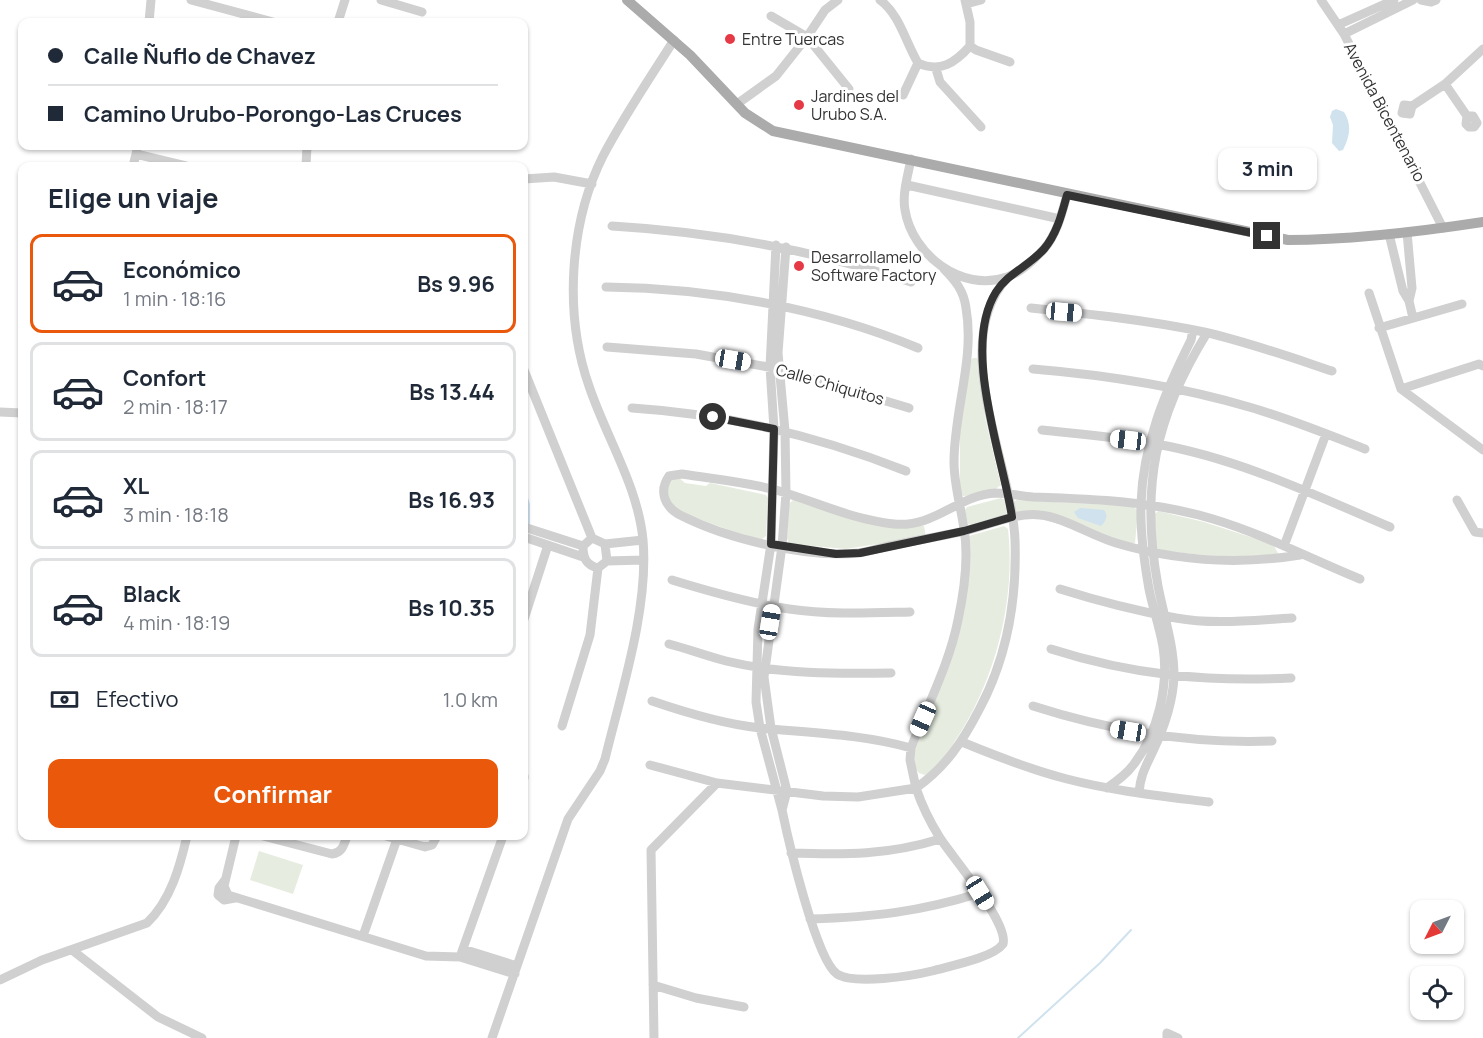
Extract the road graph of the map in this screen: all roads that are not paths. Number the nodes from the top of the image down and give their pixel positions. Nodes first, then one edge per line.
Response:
1 (151, 0) edge
2 (193, 0) edge
3 (345, 0) edge
4 (381, 0) edge
5 (627, 0) edge
6 (838, 0) edge
7 (880, 0) edge
8 (981, 0) edge
9 (1321, 0) edge
10 (1394, 0) edge
11 (1413, 0) edge
12 (1422, 0) edge
13 (1436, 0) edge
14 (965, 2) edge
15 (422, 12) dead end
16 (771, 16) dead end
17 (149, 18) edge
18 (258, 18) edge
19 (339, 18) edge
20 (1338, 25) junction
21 (1344, 34) junction
22 (807, 37) junction
23 (674, 40) junction
24 (970, 46) junction
25 (1483, 49) edge
26 (1010, 62) dead end
27 (918, 63) junction
28 (936, 69) junction
29 (1445, 84) junction
30 (849, 89) dead end
31 (903, 95) dead end
32 (737, 104) junction
33 (1412, 106) dead end
34 (1467, 116) dead end
35 (981, 127) dead end
36 (137, 150) edge
37 (911, 159) junction
38 (174, 162) edge
39 (528, 179) edge
40 (592, 184) junction
41 (907, 184) junction
42 (1067, 195) junction
43 (1060, 219) junction
44 (1483, 222) edge
45 (612, 226) dead end
46 (1443, 228) junction
47 (1407, 232) junction
48 (1389, 234) junction
49 (781, 246) junction
50 (1409, 254) junction
51 (1395, 256) junction
52 (944, 269) junction
53 (1008, 277) junction
54 (911, 282) dead end
55 (606, 287) dead end
56 (1369, 293) dead end
57 (1409, 301) junction
58 (1462, 304) dead end
59 (777, 306) junction
60 (1031, 308) dead end
61 (1413, 318) junction
62 (1379, 328) junction
63 (1193, 330) junction
64 (1207, 333) junction
65 (984, 346) junction
66 (607, 347) dead end
67 (918, 348) dead end
68 (968, 352) junction
69 (984, 360) junction
70 (1483, 366) edge
71 (774, 368) junction
72 (1033, 369) dead end
73 (1332, 371) dead end
74 (528, 380) edge
75 (1172, 388) junction
76 (1401, 388) junction
77 (632, 408) dead end
78 (909, 408) dead end
79 (0, 412) edge
80 (18, 413) edge
81 (774, 429) junction
82 (785, 430) junction
83 (1042, 430) dead end
84 (1326, 434) junction
85 (1153, 443) junction
86 (1365, 449) dead end
87 (1483, 450) edge
88 (906, 471) dead end
89 (773, 489) junction
90 (1306, 491) junction
91 (786, 493) junction
92 (1008, 494) junction
93 (1457, 500) dead end
94 (1145, 503) junction
95 (959, 505) junction
96 (1012, 517) junction
97 (932, 519) junction
98 (1390, 527) dead end
99 (528, 529) edge
100 (964, 531) junction
101 (1483, 533) edge
102 (936, 537) junction
103 (528, 538) edge
104 (592, 538) junction
105 (643, 540) junction
106 (604, 544) junction
107 (771, 544) junction
108 (548, 545) junction
109 (782, 546) junction
110 (1284, 546) junction
111 (1148, 551) junction
112 (583, 552) junction
113 (1300, 555) junction
114 (643, 560) junction
115 (607, 561) junction
116 (598, 568) junction
117 (1360, 579) dead end
118 (672, 580) dead end
119 (1060, 589) dead end
120 (768, 605) junction
121 (528, 607) edge
122 (910, 612) dead end
123 (1155, 613) junction
124 (1165, 615) junction
125 (1292, 618) dead end
126 (669, 644) dead end
127 (1051, 649) dead end
128 (760, 666) junction
129 (891, 673) dead end
130 (1169, 677) junction
131 (1291, 678) dead end
132 (652, 701) dead end
133 (1033, 706) dead end
134 (562, 726) dead end
135 (760, 728) junction
136 (771, 729) junction
137 (1155, 735) junction
138 (1272, 741) dead end
139 (962, 742) junction
140 (911, 748) junction
141 (650, 765) dead end
142 (717, 783) junction
143 (916, 788) junction
144 (1107, 788) junction
145 (776, 790) junction
146 (787, 791) junction
147 (1139, 794) junction
148 (1209, 802) dead end
149 (782, 810) junction
150 (940, 839) junction
151 (186, 840) edge
152 (235, 840) edge
153 (278, 840) edge
154 (345, 840) edge
155 (397, 840) edge
156 (400, 840) edge
157 (435, 840) edge
158 (502, 840) edge
159 (791, 853) junction
160 (980, 893) junction
161 (810, 918) junction
162 (363, 936) junction
163 (72, 950) junction
164 (462, 953) junction
165 (516, 970) junction
166 (0, 980) edge
167 (653, 985) junction
168 (744, 1007) dead end
169 (202, 1038) edge
170 (492, 1038) edge
171 (654, 1038) edge
172 (1167, 1038) edge
173 (1178, 1038) edge

1 - 17 street
2 - 18 street
3 - 19 street
4 - 15 street
5 - 23 main road
6 - 22 street
7 - 27 street
8 - 14 street
9 - 20 street, Avenida Bicentenario
10 - 20 street
11 - 21 street
12 - 13 street
14 - 24 street
16 - 22 street
20 - 21 street, Avenida Bicentenario
21 - 46 street, Avenida Bicentenario
22 - 30 street
22 - 32 street
23 - 32 main road
23 - 40 street
24 - 26 street
24 - 28 street
25 - 29 street
27 - 28 street
27 - 31 street
28 - 35 street
29 - 33 street
29 - 34 street
32 - 37 main road
36 - 38 street
37 - 41 street
37 - 42 main road
39 - 40 street
40 - 105 street
41 - 43 street
41 - 52 street
42 - 43 street
42 - 48 main road
43 - 53 street
44 - 46 main road
45 - 49 street
46 - 47 main road
47 - 48 main road
47 - 50 street
48 - 51 street
49 - 54 street
49 - 59 street
50 - 51 street
50 - 57 street
51 - 57 street
52 - 53 street
52 - 68 street
53 - 65 street
55 - 59 street
56 - 62 street
57 - 61 street
58 - 61 street
59 - 67 street
59 - 71 street
60 - 63 street
61 - 62 street
62 - 76 street
63 - 64 street
63 - 75 street
64 - 73 street
64 - 75 street
65 - 68 street
65 - 69 street
66 - 71 street, Calle Chiquitos
68 - 69 street
68 - 95 street
69 - 92 street
70 - 76 street
71 - 78 street, Calle Chiquitos
71 - 81 street
71 - 82 street
72 - 75 street
74 - 104 street
75 - 84 street
75 - 85 street
76 - 87 street
77 - 81 street
79 - 80 street
81 - 82 street
81 - 89 street
82 - 88 street
82 - 91 street
83 - 85 street
84 - 86 street
84 - 90 street
85 - 90 street
85 - 94 street
89 - 91 street
89 - 107 street
89 - 107 street
90 - 98 street
90 - 110 street
91 - 97 street
91 - 109 street
92 - 94 street
92 - 95 street
92 - 96 street
93 - 101 street
94 - 110 street
94 - 111 street
95 - 97 street
95 - 100 street
96 - 100 street
96 - 111 street
96 - 139 street
97 - 102 street
99 - 112 street
100 - 102 street
100 - 140 street
102 - 109 street
103 - 108 street
104 - 106 street
104 - 112 street
105 - 106 street
105 - 114 street
106 - 115 street
107 - 109 street
107 - 120 street
108 - 112 street
108 - 121 street
109 - 120 street
110 - 113 street
111 - 113 street
111 - 123 street
111 - 124 street
112 - 116 street
113 - 117 street
114 - 115 street
114 - 165 street
115 - 116 street
116 - 134 street
118 - 120 street
119 - 123 street
120 - 122 street
120 - 128 street
123 - 124 street
123 - 130 street
124 - 125 street
124 - 130 street
126 - 128 street
127 - 130 street
128 - 129 street
128 - 135 street
128 - 136 street
130 - 131 street
130 - 137 street
132 - 135 street
133 - 137 street
135 - 136 street
135 - 145 street
136 - 140 street
136 - 146 street
137 - 138 street
137 - 144 street
137 - 147 street
139 - 143 street
139 - 144 street
140 - 143 street
141 - 142 street
142 - 145 street
142 - 167 street
143 - 146 street
143 - 150 street
144 - 147 street
145 - 146 street
145 - 149 street
146 - 149 street
147 - 148 street
149 - 159 street
150 - 159 street
150 - 160 street
151 - 163 street
152 - 162 street
153 - 154 street
155 - 162 street
156 - 157 street
158 - 164 street
159 - 161 street
160 - 161 street
160 - 161 street
162 - 164 street
163 - 166 street
163 - 169 street
164 - 165 street
165 - 170 street
167 - 168 street
167 - 171 street
172 - 173 street

